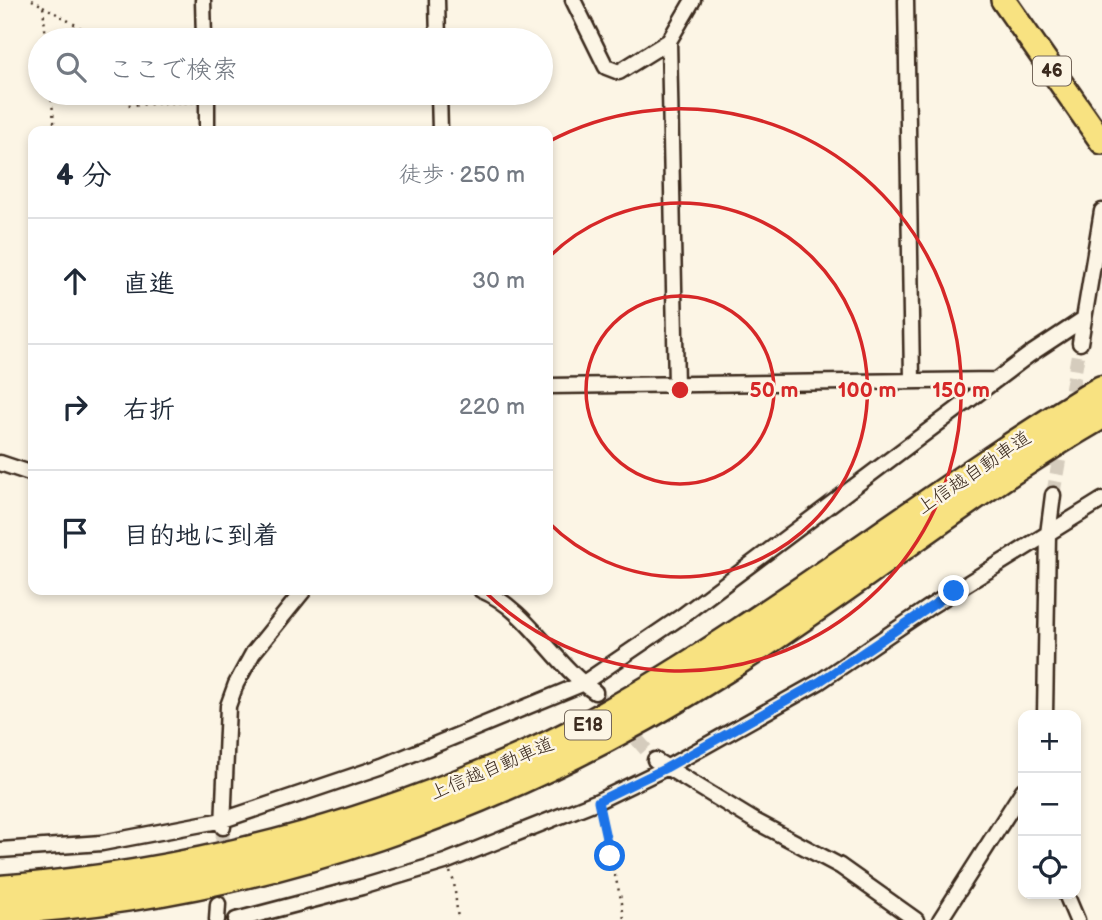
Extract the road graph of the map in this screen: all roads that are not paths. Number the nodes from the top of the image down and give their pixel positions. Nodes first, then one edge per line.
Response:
1 (203, 0) edge
2 (437, 0) edge
3 (573, 0) edge
4 (693, 0) edge
5 (906, 0) edge
6 (1003, 0) edge
7 (204, 28) edge
8 (438, 28) edge
9 (668, 41) junction
10 (207, 105) edge
11 (439, 105) edge
12 (207, 126) edge
13 (440, 126) edge
14 (1102, 142) edge
15 (1102, 211) edge
16 (1083, 320) junction
17 (1080, 344) tunnel mouth
18 (912, 379) junction
19 (996, 380) junction
20 (676, 385) junction
21 (553, 386) edge
22 (1102, 390) edge
23 (1102, 414) edge
24 (0, 463) edge
25 (28, 472) edge
26 (1053, 495) tunnel mouth
27 (1102, 500) edge
28 (1048, 534) junction
29 (300, 595) edge
30 (488, 595) edge
31 (588, 688) junction
32 (1045, 710) edge
33 (661, 764) junction
34 (1018, 798) edge
35 (223, 825) junction
36 (0, 850) edge
37 (0, 890) edge
38 (1068, 899) edge
39 (218, 904) tunnel mouth
40 (0, 910) edge
41 (217, 920) edge
42 (236, 920) edge
43 (916, 920) edge
44 (940, 920) edge
45 (1077, 920) edge

1 - 7 street
2 - 8 street
3 - 9 street
4 - 9 street
5 - 18 street
6 - 14 main road, 46
9 - 20 street
10 - 12 street
11 - 13 street
15 - 16 street
16 - 17 street
16 - 19 street
18 - 19 street
18 - 20 street
19 - 31 street
20 - 21 street
22 - 37 highway, 上信越自動車道 / E18
23 - 40 highway, 上信越自動車道 / E18
24 - 25 street
26 - 28 street
27 - 28 street
28 - 32 street
28 - 33 street
29 - 35 street
30 - 31 street
31 - 35 street
33 - 42 street
33 - 43 street
34 - 44 street
35 - 36 street
38 - 45 street
39 - 41 street

